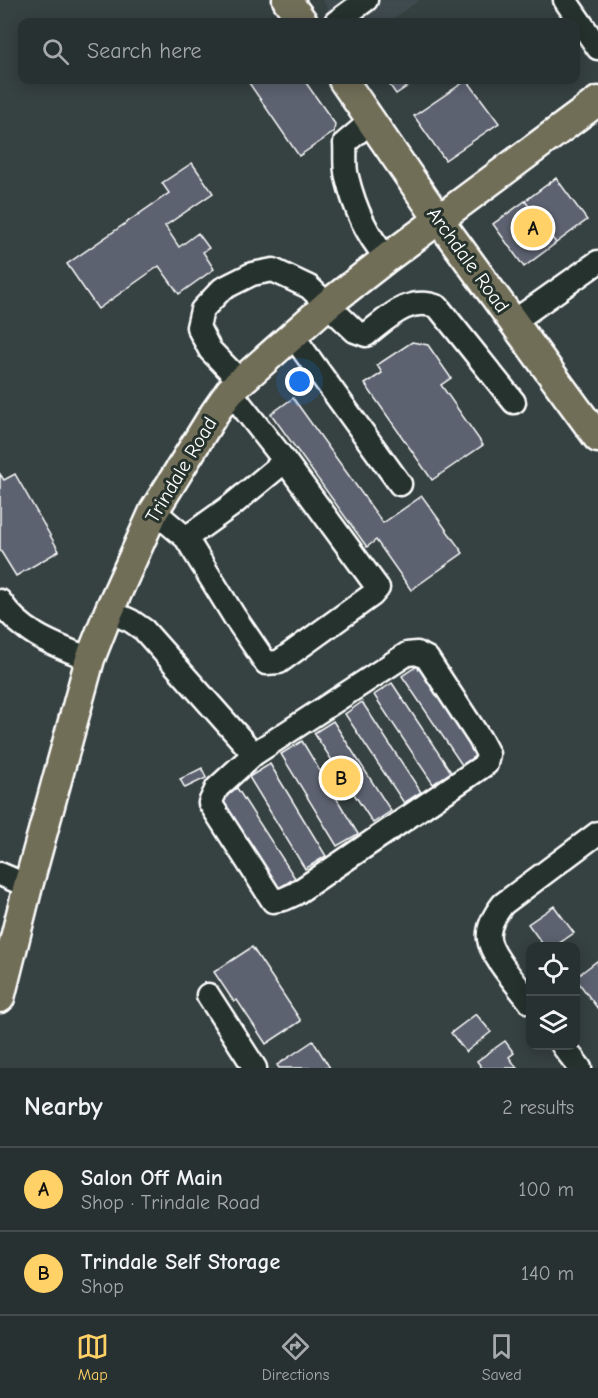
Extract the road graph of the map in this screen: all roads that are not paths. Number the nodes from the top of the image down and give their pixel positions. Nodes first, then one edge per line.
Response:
1 (287, 0) edge
2 (366, 0) edge
3 (565, 0) edge
4 (300, 18) edge
5 (341, 18) edge
6 (577, 18) edge
7 (580, 22) edge
8 (598, 48) edge
9 (346, 84) edge
10 (598, 101) edge
11 (371, 121) junction
12 (439, 220) junction
13 (387, 258) junction
14 (598, 261) edge
15 (328, 304) junction
16 (513, 322) junction
17 (293, 336) junction
18 (236, 386) junction
19 (513, 402) dead end
20 (598, 438) edge
21 (285, 461) junction
22 (400, 483) dead end
23 (154, 511) junction
24 (186, 538) junction
25 (0, 601) edge
26 (109, 611) junction
27 (90, 659) junction
28 (254, 754) junction
29 (598, 833) edge
30 (0, 874) edge
31 (28, 886) junction
32 (208, 995) dead end
33 (526, 996) edge
34 (0, 998) edge
35 (566, 1050) edge
36 (255, 1068) edge
37 (580, 1068) edge

1 - 4 main road
2 - 5 street
3 - 6 street
7 - 8 street
9 - 11 main road, Archdale Road
10 - 12 main road, Trindale Road
11 - 12 main road, Archdale Road
11 - 13 street
12 - 13 main road, Trindale Road
12 - 16 main road, Archdale Road
13 - 15 main road, Trindale Road
14 - 16 street
15 - 17 main road, Trindale Road
15 - 18 street
15 - 19 street
16 - 20 main road, Archdale Road
17 - 18 main road, Trindale Road
17 - 22 street
18 - 21 street
18 - 23 main road, Trindale Road
21 - 24 street
21 - 24 street
23 - 24 street
23 - 26 main road, Trindale Road
25 - 27 street
26 - 27 main road, Trindale Road
26 - 28 street
27 - 31 main road, Trindale Road
28 - 28 street
29 - 33 street
30 - 31 street
31 - 34 main road, Trindale Road
32 - 36 street
35 - 37 street

